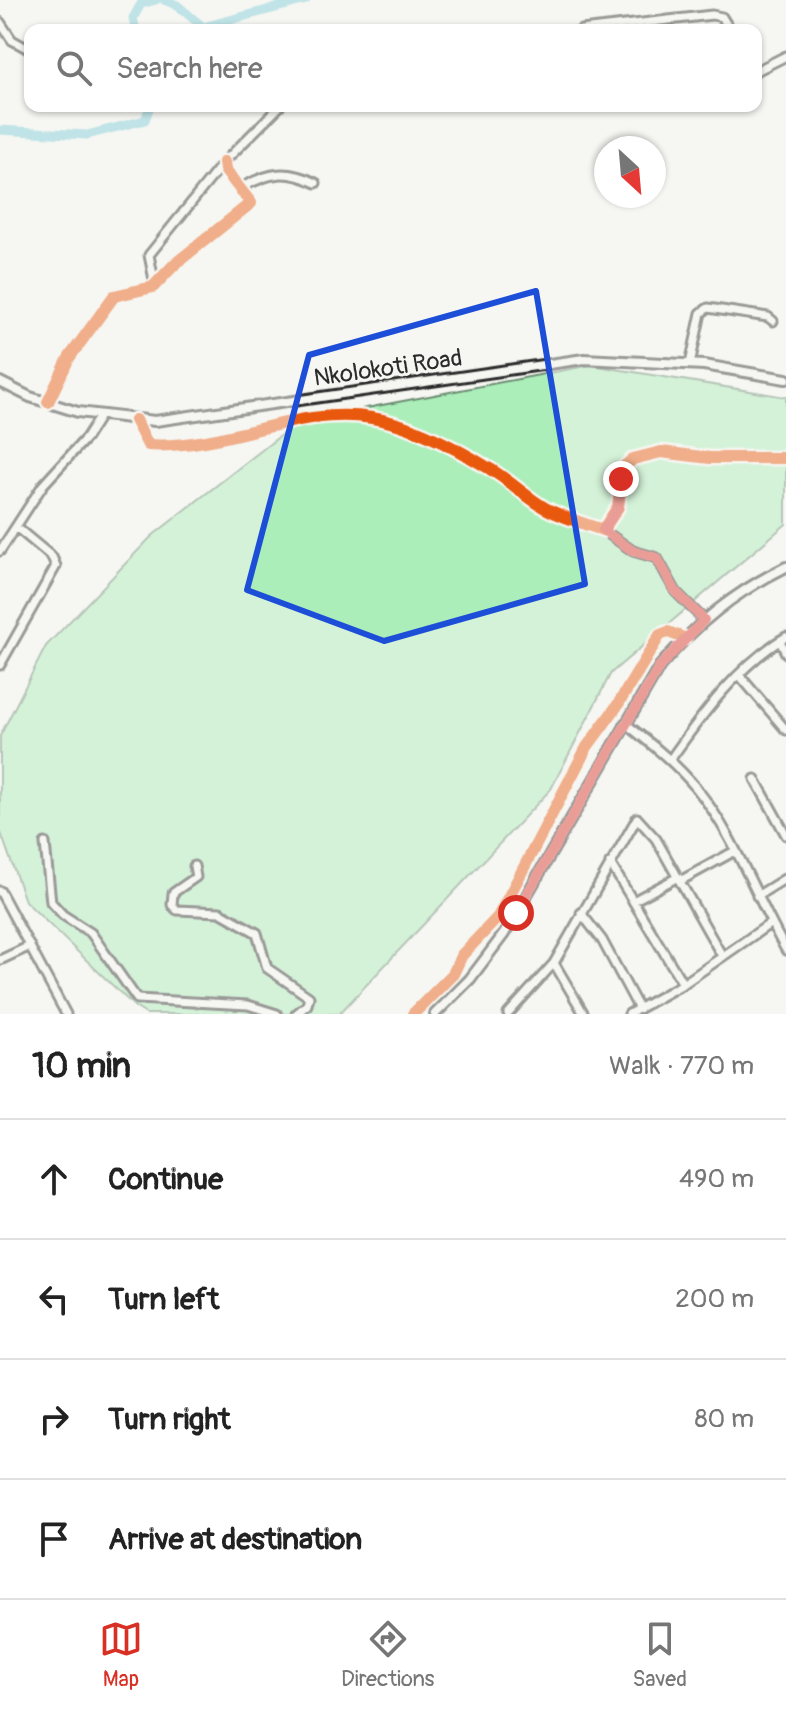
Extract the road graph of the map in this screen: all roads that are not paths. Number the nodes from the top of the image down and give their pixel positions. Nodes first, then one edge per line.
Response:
1 (0, 22) edge
2 (633, 24) edge
3 (726, 24) edge
4 (24, 47) edge
5 (786, 56) edge
6 (762, 68) edge
7 (274, 112) edge
8 (224, 162) junction
9 (316, 183) dead end
10 (241, 188) junction
11 (155, 285) junction
12 (773, 321) dead end
13 (690, 364) junction
14 (786, 379) edge
15 (0, 382) edge
16 (48, 402) junction
17 (100, 416) junction
18 (135, 420) junction
19 (786, 458) edge
20 (16, 527) junction
21 (603, 530) junction
22 (0, 551) edge
23 (786, 567) edge
24 (704, 620) junction
25 (684, 638) junction
26 (783, 639) edge
27 (786, 653) edge
28 (0, 665) edge
29 (740, 676) junction
30 (625, 723) junction
31 (786, 730) edge
32 (670, 760) junction
33 (755, 779) dead end
34 (786, 835) edge
35 (45, 843) dead end
36 (735, 851) junction
37 (610, 863) junction
38 (194, 866) dead end
39 (786, 878) edge
40 (679, 879) junction
41 (0, 891) edge
42 (757, 896) junction
43 (635, 900) junction
44 (581, 913) junction
45 (771, 923) junction
46 (30, 946) junction
47 (786, 950) edge
48 (722, 956) junction
49 (0, 960) edge
50 (554, 963) junction
51 (683, 984) junction
52 (639, 1009) junction
53 (66, 1014) edge
54 (277, 1014) edge
55 (296, 1014) edge
56 (413, 1014) edge
57 (435, 1014) edge
58 (508, 1014) edge
59 (584, 1014) edge
60 (629, 1014) edge

1 - 4 street
2 - 3 street
5 - 6 street
7 - 8 street
8 - 10 street
8 - 11 street
9 - 10 street
10 - 11 street
11 - 16 street
12 - 13 street
13 - 14 main road, Nkolokoti Road
13 - 18 main road, Nkolokoti Road
15 - 16 main road, Nkolokoti Road
16 - 17 main road, Nkolokoti Road
17 - 18 main road, Nkolokoti Road
17 - 20 street
18 - 21 street
19 - 21 street
20 - 22 street
20 - 28 street
21 - 24 street
23 - 24 main road
24 - 25 main road
25 - 30 main road
25 - 56 street
26 - 27 street
26 - 29 street
29 - 31 street
29 - 32 street
30 - 32 street
30 - 57 main road
32 - 36 street
33 - 34 street
35 - 54 street
36 - 40 street
36 - 42 street
37 - 40 street
37 - 43 street
37 - 44 street
38 - 55 street
39 - 42 street
40 - 43 street
40 - 48 street
41 - 46 street
42 - 45 street
43 - 51 street
44 - 50 street
44 - 52 street
45 - 47 street
45 - 48 street
46 - 49 street
46 - 53 street
48 - 51 street
50 - 58 street
50 - 59 street
51 - 52 street
52 - 60 street

